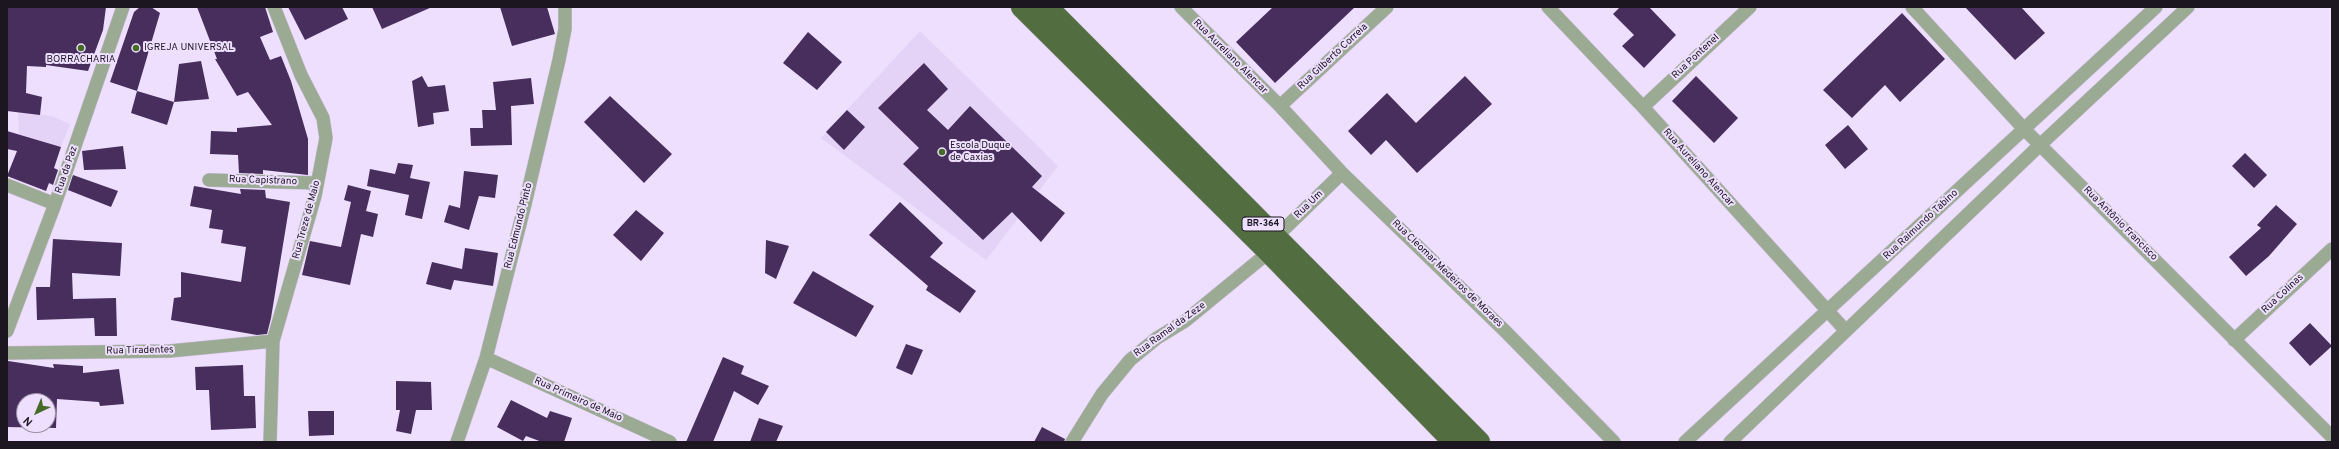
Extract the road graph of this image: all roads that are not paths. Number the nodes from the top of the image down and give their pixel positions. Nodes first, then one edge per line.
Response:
1 (123, 7) edge
2 (274, 7) edge
3 (565, 7) edge
4 (1022, 7) edge
5 (1047, 7) edge
6 (1181, 7) edge
7 (1387, 7) edge
8 (1548, 7) edge
9 (1750, 7) edge
10 (1912, 7) edge
11 (2188, 7) edge
12 (2154, 9) edge
13 (2166, 27) junction
14 (1280, 106) junction
15 (1643, 107) junction
16 (2025, 130) junction
17 (2040, 144) junction
18 (1342, 173) junction
19 (209, 180) dead end
20 (317, 183) junction
21 (7, 185) edge
22 (55, 204) junction
23 (1272, 244) junction
24 (2332, 249) edge
25 (1828, 311) junction
26 (7, 331) edge
27 (1846, 331) junction
28 (2234, 340) junction
29 (273, 341) junction
30 (7, 353) edge
31 (486, 358) junction
32 (2332, 437) edge
33 (270, 442) edge
34 (456, 442) edge
35 (670, 442) edge
36 (1072, 442) edge
37 (1454, 442) edge
38 (1480, 442) edge
39 (1614, 442) edge
40 (1685, 442) edge
41 (1730, 442) edge

1 - 22 street, Rua da Paz
2 - 20 street, Rua Treze de Maio
3 - 31 street, Rua Edmundo Pinto
4 - 23 highway, BR-364
5 - 23 highway, BR-364
6 - 14 street, Rua Aureliano Alencar
7 - 14 street, Rua Gilberto Correia
8 - 15 street, Rua Aureliano Alencar
9 - 15 street, Rua Pontenel
10 - 16 street, Rua Antônio Francisco
11 - 13 street
12 - 13 street
12 - 16 street, Rua Raimundo Tabino
13 - 17 street
14 - 18 street, Rua Cleomar Medeiros de Moraes
15 - 25 street, Rua Aureliano Alencar
16 - 17 street, Rua Antônio Francisco
16 - 25 street, Rua Raimundo Tabino
17 - 27 street
17 - 28 street, Rua Antônio Francisco
18 - 23 street, Rua Um
18 - 39 street, Rua Cleomar Medeiros de Moraes
19 - 20 street, Rua Capistrano
20 - 29 street, Rua Treze de Maio
21 - 22 street
22 - 26 street, Rua da Paz
23 - 36 street, Rua Ramal da Zeze
23 - 37 highway, BR-364
23 - 38 highway, BR-364
24 - 28 street, Rua Colinas
25 - 27 street, Rua Aureliano Alencar
25 - 40 street, Rua Raimundo Tabino
27 - 41 street
28 - 32 street, Rua Antônio Francisco
29 - 30 street, Rua Tiradentes
29 - 33 street, Rua Treze de Maio
31 - 34 street, Rua Edmundo Pinto
31 - 35 street, Rua Primeiro de Maio

